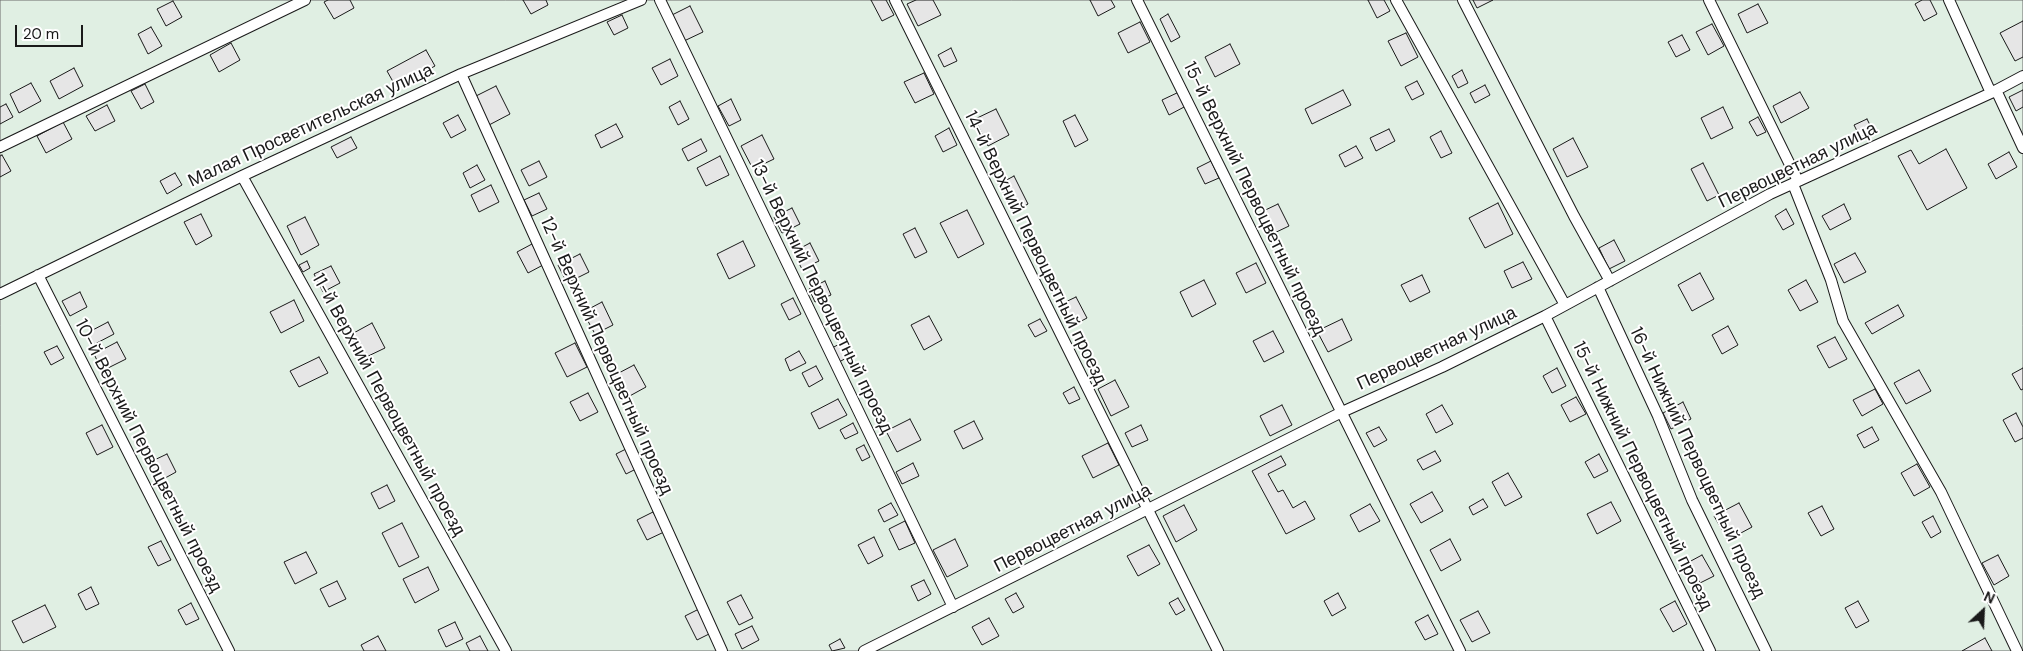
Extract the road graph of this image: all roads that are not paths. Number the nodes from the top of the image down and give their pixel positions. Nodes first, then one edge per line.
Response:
1 (305, 0) edge
2 (641, 0) edge
3 (660, 0) edge
4 (895, 0) edge
5 (1137, 0) edge
6 (1396, 0) edge
7 (1463, 0) edge
8 (1710, 0) edge
9 (1949, 0) edge
10 (623, 3) edge
11 (461, 74) junction
12 (2023, 76) edge
13 (1994, 92) junction
14 (0, 147) edge
15 (2023, 148) edge
16 (242, 176) junction
17 (1795, 182) junction
18 (38, 275) junction
19 (1610, 281) junction
20 (1598, 287) junction
21 (0, 294) edge
22 (1565, 305) junction
23 (1545, 316) junction
24 (1342, 412) junction
25 (1146, 510) junction
26 (953, 607) junction
27 (229, 651) edge
28 (506, 651) edge
29 (722, 651) edge
30 (864, 651) edge
31 (1218, 651) edge
32 (1460, 651) edge
33 (1710, 651) edge
34 (1766, 651) edge
35 (2017, 651) edge

1 - 14 lane
2 - 10 lane, Малая Просветительская улица
3 - 26 lane, 13-й Верхний Первоцветный проезд
4 - 25 lane, 14-й Верхний Первоцветный проезд
5 - 24 lane, 15-й Верхний Первоцветный проезд
6 - 22 lane
7 - 19 lane
8 - 17 lane
9 - 13 lane
10 - 11 lane, Малая Просветительская улица
11 - 16 lane, Малая Просветительская улица
11 - 29 lane, 12-й Верхний Первоцветный проезд
12 - 13 lane, Первоцветная улица
13 - 15 lane
13 - 17 lane, Первоцветная улица
16 - 18 lane, Малая Просветительская улица
16 - 28 lane, 11-й Верхний Первоцветный проезд
17 - 19 lane, Первоцветная улица
17 - 35 lane
18 - 21 lane, Малая Просветительская улица
18 - 27 lane, 10-й Верхний Первоцветный проезд
19 - 20 lane, Первоцветная улица
20 - 22 lane, Первоцветная улица
20 - 34 lane, 16-й Нижний Первоцветный проезд
22 - 23 lane, Первоцветная улица
23 - 24 lane, Первоцветная улица
23 - 33 lane, 15-й Нижний Первоцветный проезд
24 - 25 lane, Первоцветная улица
24 - 32 lane, 15-й Верхний Первоцветный проезд
25 - 26 lane, Первоцветная улица
25 - 31 lane, 14-й Верхний Первоцветный проезд
26 - 30 lane, Первоцветная улица

